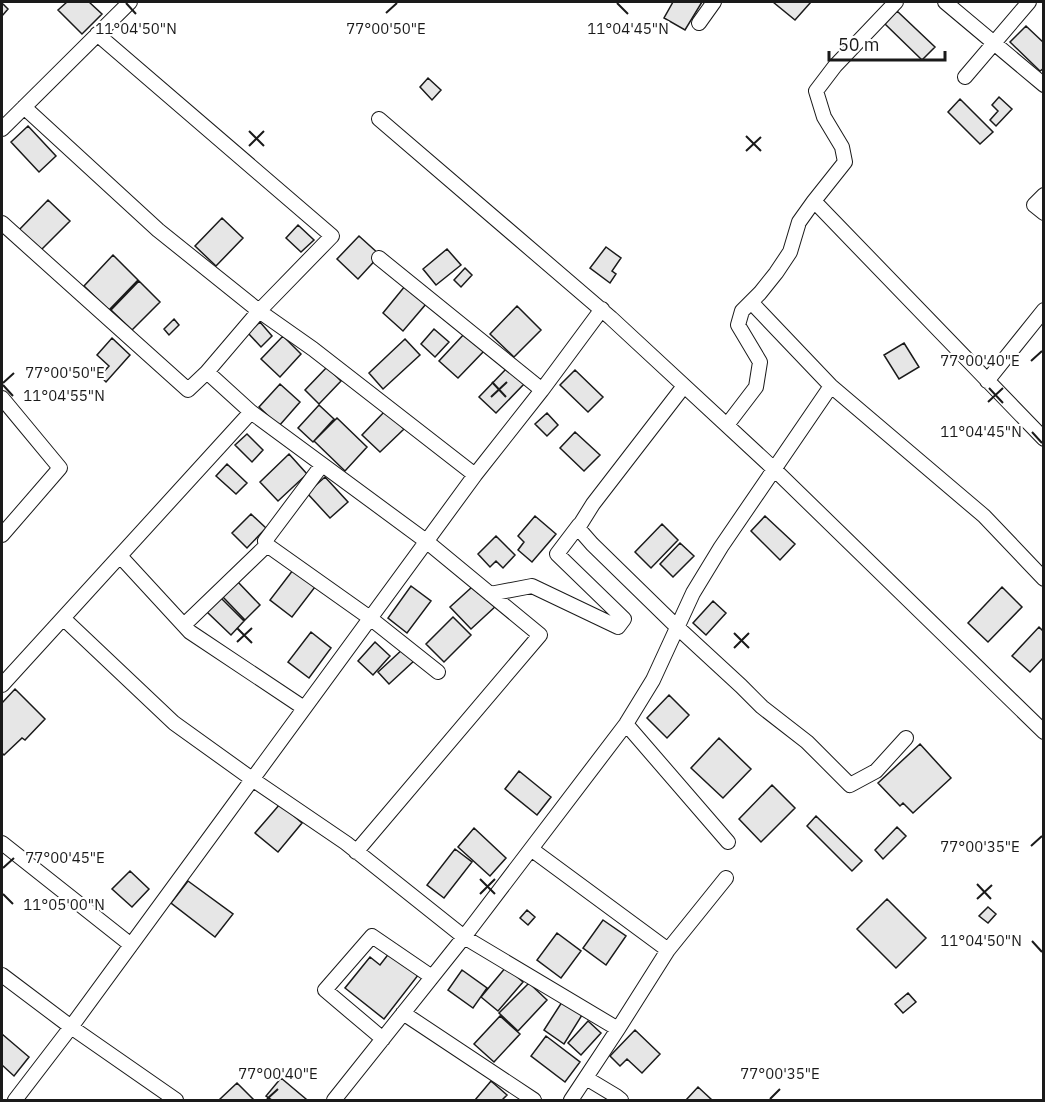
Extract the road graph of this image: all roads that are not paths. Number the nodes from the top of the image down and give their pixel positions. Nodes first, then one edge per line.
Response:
1 (130, 2) edge
2 (714, 2) edge
3 (896, 2) edge
4 (945, 2) edge
5 (1029, 2) edge
6 (699, 23) dead end
7 (97, 34) junction
8 (994, 43) junction
9 (965, 77) dead end
10 (1044, 85) edge
11 (24, 107) junction
12 (379, 119) dead end
13 (2, 129) edge
14 (1044, 195) edge
15 (814, 201) junction
16 (1044, 213) edge
17 (2, 223) edge
18 (379, 258) dead end
19 (751, 302) junction
20 (602, 309) junction
21 (1044, 310) edge
22 (259, 311) junction
23 (207, 372) junction
24 (987, 381) junction
25 (684, 386) junction
26 (831, 386) junction
27 (542, 390) junction
28 (2, 398) edge
29 (251, 412) junction
30 (727, 425) junction
31 (1044, 439) edge
32 (322, 465) junction
33 (774, 469) junction
34 (475, 475) junction
35 (579, 525) junction
36 (2, 536) edge
37 (426, 541) junction
38 (267, 545) junction
39 (120, 556) junction
40 (1044, 579) edge
41 (490, 594) junction
42 (63, 618) junction
43 (370, 618) junction
44 (184, 625) junction
45 (677, 627) junction
46 (438, 672) dead end
47 (2, 685) edge
48 (304, 708) junction
49 (1044, 711) edge
50 (626, 724) junction
51 (1038, 727) edge
52 (906, 738) dead end
53 (252, 779) junction
54 (728, 842) dead end
55 (2, 843) edge
56 (531, 849) junction
57 (356, 852) junction
58 (726, 878) dead end
59 (464, 937) junction
60 (131, 945) junction
61 (668, 951) junction
62 (2, 975) edge
63 (432, 977) junction
64 (403, 1013) junction
65 (71, 1027) junction
66 (618, 1029) junction
67 (383, 1039) junction
68 (586, 1078) junction
69 (341, 1098) edge
70 (15, 1101) edge
71 (176, 1101) edge
72 (534, 1101) edge
73 (571, 1101) edge
74 (621, 1101) edge

1 - 7 street
2 - 6 street
3 - 15 street
4 - 8 street
5 - 8 street
7 - 11 street
7 - 22 street
8 - 9 street
8 - 10 street
11 - 13 street
11 - 22 street
12 - 20 street
14 - 16 street
15 - 19 street
15 - 24 street
17 - 23 street
18 - 27 street
19 - 26 street
19 - 30 street
20 - 25 street
20 - 27 street
21 - 24 street
22 - 23 street
22 - 34 street
23 - 29 street
24 - 31 street
25 - 30 street
25 - 35 street
26 - 33 street
26 - 40 street
27 - 34 street
28 - 36 street
29 - 32 street
29 - 39 street
30 - 33 street
32 - 37 street
32 - 38 street
33 - 45 street
33 - 51 street
34 - 37 street
35 - 41 street
35 - 45 street
37 - 41 street
37 - 43 street
38 - 43 street
38 - 44 street
39 - 42 street
39 - 44 street
41 - 57 street
42 - 47 street
42 - 53 street
43 - 46 street
43 - 48 street
44 - 48 street
45 - 50 street
45 - 52 street
48 - 53 street
49 - 51 street
50 - 54 street
50 - 56 street
53 - 57 street
53 - 60 street
55 - 60 street
56 - 59 street
56 - 61 street
57 - 59 street
58 - 61 street
59 - 63 street
59 - 66 street
60 - 65 street
61 - 66 street
62 - 65 street
63 - 64 street
63 - 67 street
64 - 67 street
64 - 72 street
65 - 70 street
65 - 71 street
66 - 68 street
67 - 69 street
68 - 73 street
68 - 74 street

